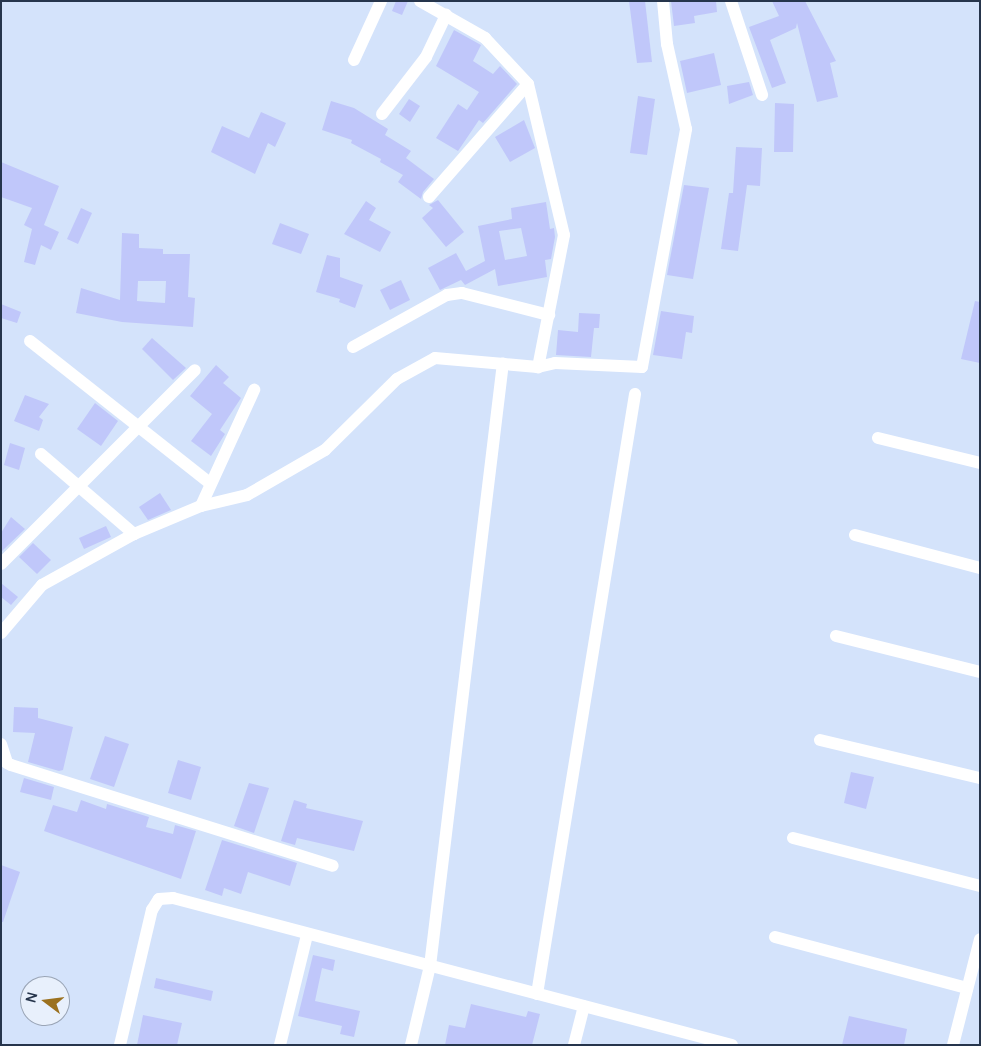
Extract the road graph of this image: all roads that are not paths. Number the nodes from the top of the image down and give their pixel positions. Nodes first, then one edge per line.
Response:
1 (381, 1) edge
2 (420, 1) edge
3 (662, 1) edge
4 (731, 1) edge
5 (446, 15) junction
6 (354, 60) dead end
7 (528, 84) junction
8 (762, 95) dead end
9 (382, 114) dead end
10 (429, 197) dead end
11 (549, 315) junction
12 (30, 341) dead end
13 (353, 347) dead end
14 (503, 363) junction
15 (538, 368) junction
16 (195, 370) dead end
17 (254, 390) dead end
18 (635, 394) dead end
19 (138, 427) junction
20 (878, 438) dead end
21 (41, 454) dead end
22 (980, 463) edge
23 (210, 483) junction
24 (79, 488) junction
25 (201, 506) junction
26 (134, 534) junction
27 (855, 535) dead end
28 (1, 564) edge
29 (980, 568) edge
30 (1, 633) edge
31 (836, 636) dead end
32 (980, 672) edge
33 (820, 740) dead end
34 (1, 744) edge
35 (980, 778) edge
36 (793, 838) dead end
37 (333, 866) dead end
38 (980, 886) edge
39 (307, 935) junction
40 (775, 938) dead end
41 (980, 939) edge
42 (430, 966) junction
43 (967, 988) junction
44 (537, 994) junction
45 (584, 1006) junction
46 (120, 1045) edge
47 (280, 1045) edge
48 (411, 1045) edge
49 (574, 1045) edge
50 (732, 1045) edge
51 (953, 1045) edge

1 - 6 street
2 - 5 street
3 - 15 street
4 - 8 street
5 - 7 street
5 - 9 street
7 - 10 street
7 - 11 street
11 - 13 street
11 - 15 street
12 - 19 street
14 - 15 street
14 - 25 street
14 - 42 street
16 - 19 street
17 - 23 street
18 - 44 street
19 - 23 street
19 - 24 street
20 - 22 street
21 - 24 street
23 - 25 street
24 - 26 street
24 - 28 street
25 - 26 street
26 - 30 street
27 - 29 street
31 - 32 street
33 - 35 street
34 - 37 street
36 - 38 street
39 - 42 street
39 - 46 street
39 - 47 street
40 - 43 street
41 - 43 street
42 - 44 street
42 - 48 street
43 - 51 street
44 - 45 street
45 - 49 street
45 - 50 street

